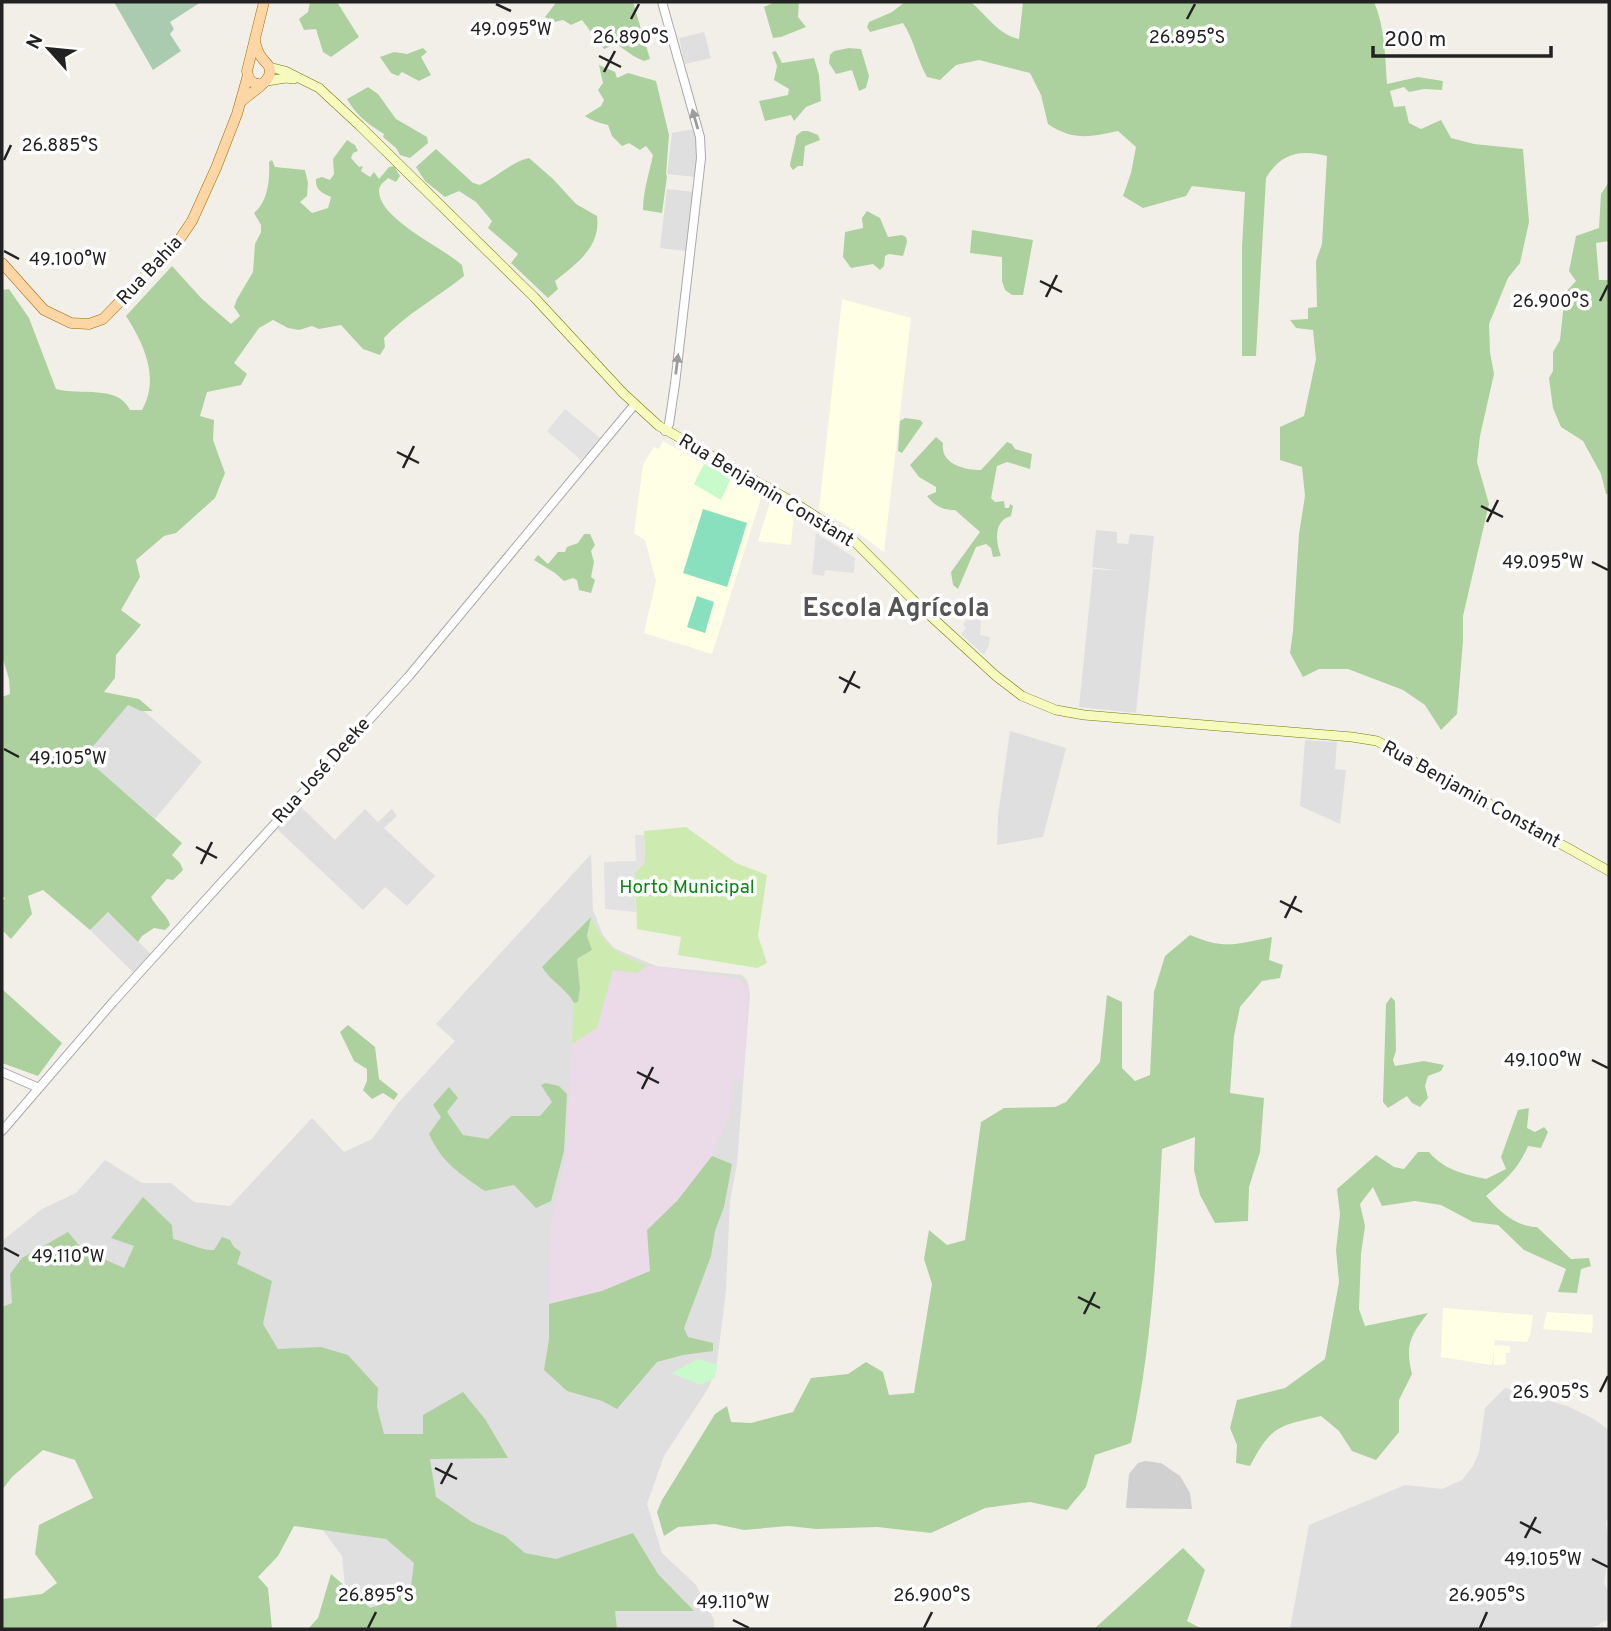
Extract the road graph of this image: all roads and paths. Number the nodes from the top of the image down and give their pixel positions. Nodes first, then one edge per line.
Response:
1 (264, 2) edge
2 (662, 2) edge
3 (255, 34) junction
4 (266, 64) junction
5 (248, 71) junction
6 (306, 81) junction
7 (264, 82) junction
8 (241, 102) junction
9 (2, 262) edge
10 (635, 404) junction
11 (665, 431) junction
12 (1609, 871) edge
13 (2, 1072) edge
14 (39, 1088) junction
15 (2, 1131) edge

1 - 3 main road, Rua Bahia
11 -> 2 street
3 - 4 main road
3 - 5 main road, Rua Bahia
4 - 5 main road
4 - 6 main road, Rua Benjamin Constant
4 - 7 main road
5 - 7 main road
5 - 8 main road, Rua Bahia
6 - 7 main road
6 - 10 main road, Rua Benjamin Constant
7 - 8 main road, Rua Bahia
8 - 9 main road, Rua Bahia
10 - 11 main road, Rua Benjamin Constant
10 - 14 street, Rua José Deeke
11 - 12 main road, Rua Benjamin Constant
13 - 14 street
14 - 15 street, Rua José Deeke

